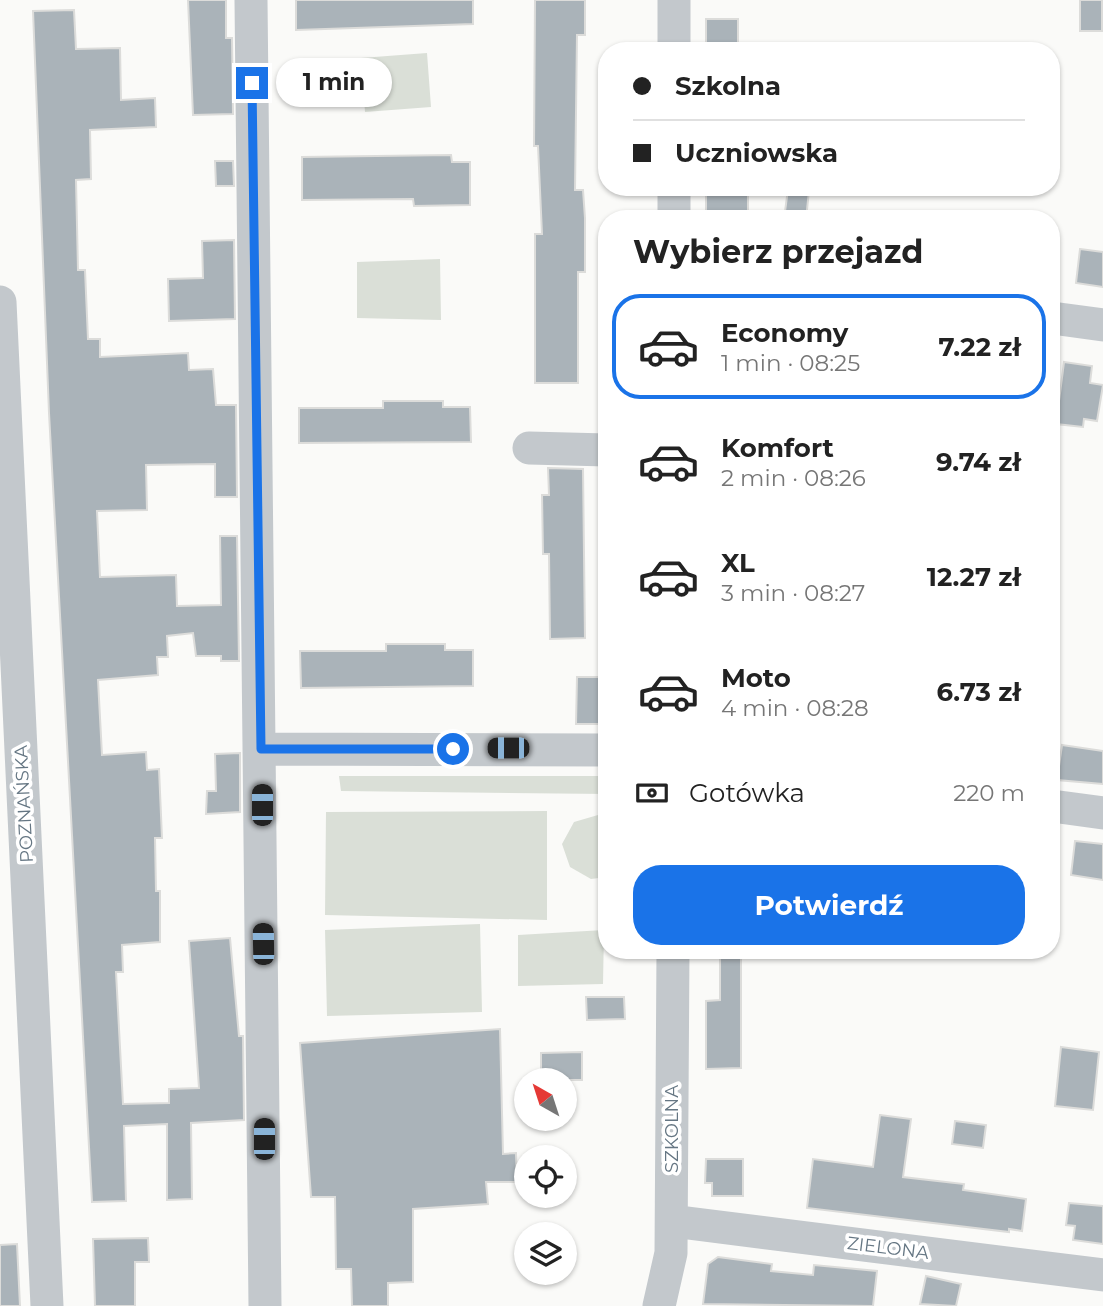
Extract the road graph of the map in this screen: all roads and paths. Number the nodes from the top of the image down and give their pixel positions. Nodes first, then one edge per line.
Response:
1 (251, 0) edge
2 (674, 0) edge
3 (674, 42) edge
4 (0, 302) edge
5 (1060, 319) edge
6 (1103, 326) edge
7 (529, 447) dead end
8 (598, 450) edge
9 (261, 749) junction
10 (598, 750) edge
11 (1060, 807) edge
12 (1103, 813) edge
13 (673, 959) edge
14 (672, 1221) junction
15 (1103, 1275) edge
16 (47, 1306) edge
17 (265, 1306) edge
18 (659, 1306) edge

1 - 9 street
2 - 3 street
4 - 16 street, POZNAŃSKA
5 - 6 street
7 - 8 street
9 - 10 street
9 - 17 street
11 - 12 street
13 - 14 street, SZKOLNA
14 - 15 street, ZIELONA
14 - 18 street, SZKOLNA

